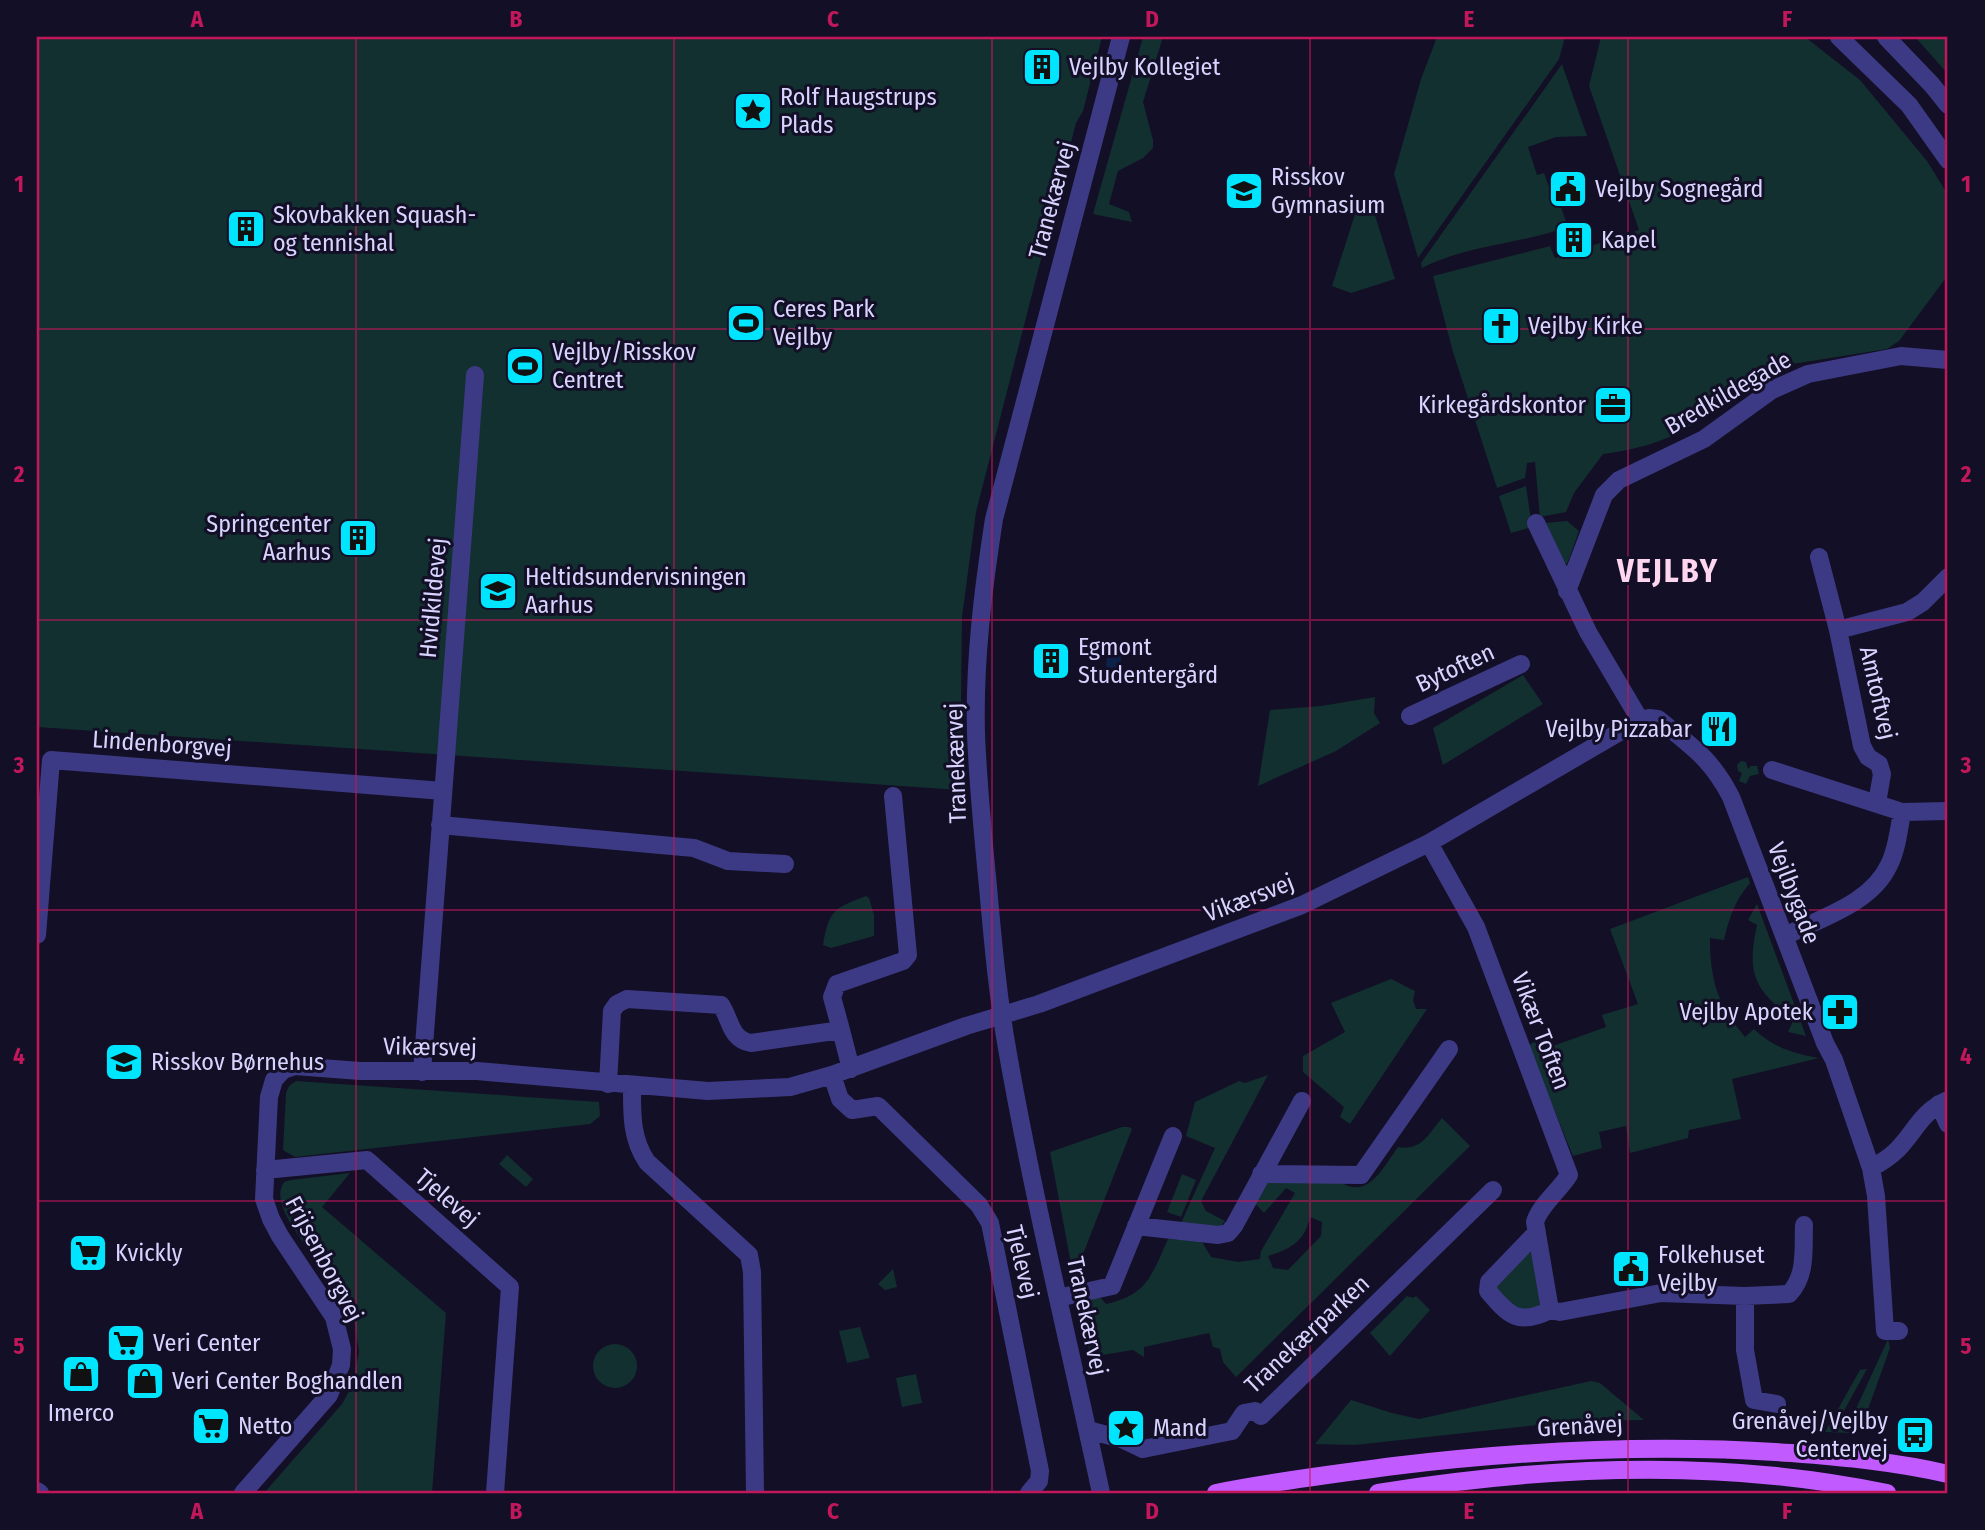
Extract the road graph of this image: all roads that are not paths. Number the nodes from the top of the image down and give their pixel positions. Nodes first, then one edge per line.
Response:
1 (1121, 37) edge
2 (1839, 37) edge
3 (1885, 37) edge
4 (1948, 105) edge
5 (1948, 160) edge
6 (1948, 360) edge
7 (475, 375) dead end
8 (1536, 523) dead end
9 (1819, 557) dead end
10 (1948, 577) edge
11 (1567, 591) junction
12 (1838, 630) junction
13 (1521, 664) dead end
14 (1410, 716) dead end
15 (1640, 720) junction
16 (1772, 770) dead end
17 (443, 791) junction
18 (893, 796) dead end
19 (1877, 803) junction
20 (1902, 811) junction
21 (1948, 811) edge
22 (440, 825) junction
23 (1429, 843) junction
24 (785, 864) dead end
25 (37, 935) edge
26 (1785, 936) junction
27 (1002, 1016) junction
28 (841, 1030) junction
29 (1449, 1049) dead end
30 (851, 1069) junction
31 (422, 1072) junction
32 (832, 1075) junction
33 (608, 1084) junction
34 (632, 1086) junction
35 (270, 1097) joint
36 (1302, 1101) dead end
37 (1944, 1102) edge
38 (1948, 1124) edge
39 (1173, 1136) dead end
40 (1871, 1168) junction
41 (265, 1170) junction
42 (1261, 1174) junction
43 (1493, 1190) dead end
44 (1804, 1225) dead end
45 (1136, 1226) junction
46 (1535, 1234) junction
47 (1745, 1296) junction
48 (1058, 1298) junction
49 (1550, 1310) junction
50 (1899, 1331) dead end
51 (1777, 1404) dead end
52 (1088, 1430) junction
53 (1948, 1475) edge
54 (243, 1493) edge
55 (495, 1493) edge
56 (755, 1493) edge
57 (1029, 1493) edge
58 (1101, 1493) edge
59 (1216, 1493) edge
60 (1378, 1493) edge
61 (1887, 1493) edge

1 - 27 street, Tranekærvej
2 - 5 street
3 - 4 street
6 - 11 street, Bredkildegade
7 - 17 street, Hvidkildevej
8 - 11 street
9 - 12 street, Amtoftvej
10 - 12 street, Amtoftvej
11 - 15 street
12 - 19 street, Amtoftvej
13 - 14 street, Bytoften
15 - 23 street, Vikærsvej
15 - 26 street, Vejlbygade
16 - 19 street
17 - 22 street, Hvidkildevej
17 - 25 street, Lindenborgvej
18 - 28 street
19 - 20 street
20 - 21 street
20 - 26 street
22 - 24 street
22 - 31 street, Hvidkildevej
23 - 27 street, Vikærsvej
23 - 46 street, Vikær Toften
26 - 40 street, Vejlbygade
27 - 30 street, Vikærsvej
27 - 48 street, Tranekærvej
28 - 30 street
28 - 33 street
29 - 42 street
30 - 32 street, Vikærsvej
31 - 33 street, Vikærsvej
31 - 35 street, Vikærsvej
32 - 34 street, Vikærsvej
32 - 57 street, Tjelevej
33 - 34 street, Vikærsvej
34 - 56 street
35 - 41 street, Frijsenborgvej
36 - 42 street
37 - 38 street
37 - 40 street
39 - 45 street
40 - 50 street, Vejlbygade
41 - 54 street, Frijsenborgvej
41 - 55 street, Tjelevej
42 - 45 street
43 - 52 street, Tranekærparken
44 - 47 street, Vikær Toften
45 - 48 street
46 - 49 street
46 - 49 street, Vikær Toften
47 - 49 street, Vikær Toften
47 - 51 street
48 - 52 street, Tranekærvej
52 - 58 street, Tranekærvej
53 - 59 main road, Grenåvej
60 - 61 main road, Grenåvej

